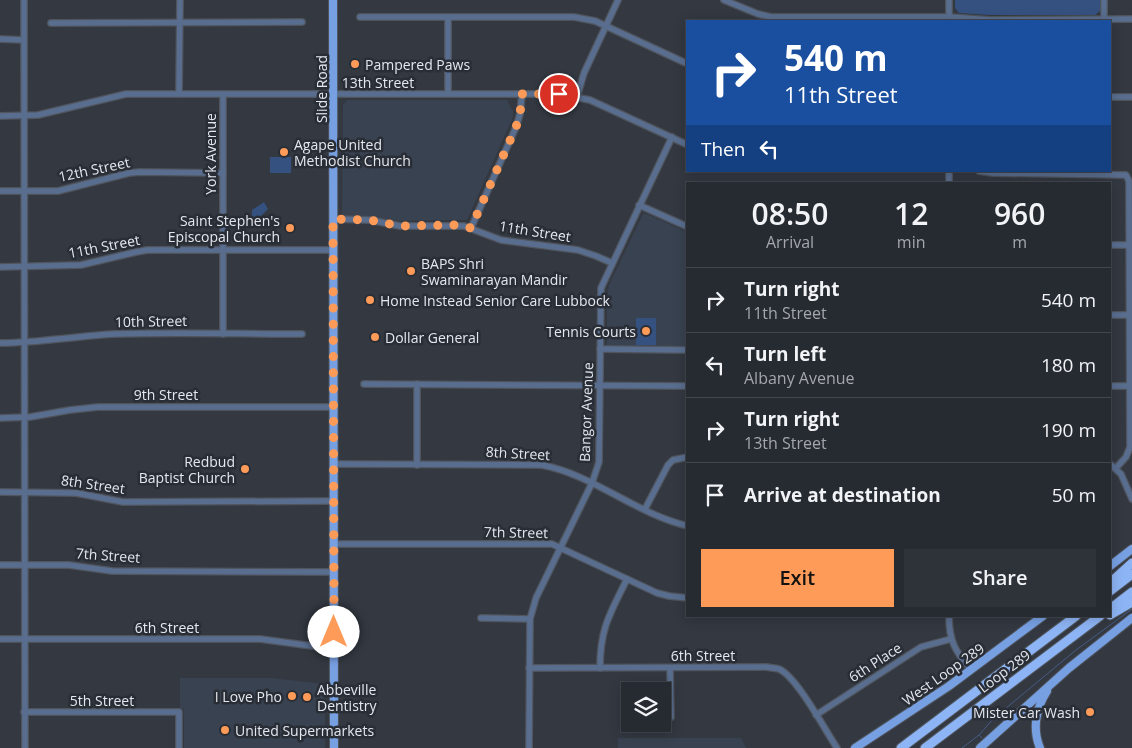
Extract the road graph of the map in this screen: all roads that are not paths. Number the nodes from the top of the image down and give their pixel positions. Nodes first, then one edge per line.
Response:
1 (24, 0) edge
2 (180, 0) edge
3 (333, 0) edge
4 (618, 0) edge
5 (724, 0) edge
6 (949, 0) edge
7 (1104, 0) edge
8 (360, 17) dead end
9 (448, 17) junction
10 (949, 19) edge
11 (991, 20) edge
12 (1104, 20) edge
13 (1132, 20) edge
14 (1111, 21) edge
15 (51, 22) dead end
16 (180, 22) junction
17 (302, 22) dead end
18 (606, 26) junction
19 (0, 40) edge
20 (24, 40) junction
21 (686, 63) edge
22 (179, 94) junction
23 (223, 94) junction
24 (333, 94) junction
25 (448, 94) junction
26 (522, 94) junction
27 (577, 97) junction
28 (1111, 97) edge
29 (1132, 97) edge
30 (0, 116) edge
31 (24, 116) junction
32 (672, 137) junction
33 (686, 144) edge
34 (983, 172) edge
35 (1103, 172) edge
36 (223, 173) junction
37 (0, 191) edge
38 (24, 191) junction
39 (639, 205) junction
40 (333, 219) junction
41 (686, 226) edge
42 (471, 228) junction
43 (1111, 245) edge
44 (1129, 245) junction
45 (223, 250) junction
46 (334, 250) junction
47 (612, 263) junction
48 (0, 267) edge
49 (24, 267) junction
50 (1111, 315) edge
51 (1129, 315) junction
52 (223, 334) junction
53 (302, 334) dead end
54 (0, 343) edge
55 (24, 343) junction
56 (600, 350) junction
57 (686, 350) edge
58 (364, 384) dead end
59 (417, 384) junction
60 (600, 386) junction
61 (686, 386) edge
62 (1111, 386) edge
63 (1130, 386) junction
64 (334, 406) junction
65 (0, 418) edge
66 (24, 418) junction
67 (686, 457) edge
68 (334, 464) junction
69 (417, 465) junction
70 (1111, 465) edge
71 (1116, 468) junction
72 (592, 483) junction
73 (0, 492) edge
74 (24, 492) junction
75 (1132, 498) edge
76 (334, 501) junction
77 (645, 509) junction
78 (686, 526) edge
79 (334, 544) junction
80 (561, 547) junction
81 (1132, 549) edge
82 (1132, 563) edge
83 (0, 565) edge
84 (24, 565) junction
85 (1111, 565) edge
86 (334, 572) junction
87 (1132, 574) edge
88 (627, 580) junction
89 (1111, 582) edge
90 (1111, 590) edge
91 (1132, 592) edge
92 (686, 598) edge
93 (1132, 602) edge
94 (1111, 608) edge
95 (1111, 615) edge
96 (950, 617) edge
97 (1042, 617) edge
98 (1074, 617) edge
99 (1099, 617) edge
100 (1107, 617) edge
101 (481, 618) dead end
102 (1132, 618) edge
103 (530, 619) junction
104 (951, 638) junction
105 (0, 639) edge
106 (24, 639) junction
107 (334, 646) junction
108 (1049, 655) junction
109 (529, 668) junction
110 (600, 668) junction
111 (670, 668) junction
112 (971, 670) junction
113 (880, 673) junction
114 (884, 679) dead end
115 (670, 682) edge
116 (1052, 683) junction
117 (24, 712) junction
118 (816, 715) junction
119 (884, 730) junction
120 (25, 748) edge
121 (179, 748) edge
122 (334, 748) edge
123 (529, 748) edge
124 (836, 748) edge
125 (854, 748) edge
126 (861, 748) edge
127 (902, 748) edge
128 (925, 748) edge
129 (980, 748) edge
130 (1040, 748) edge

1 - 20 street
2 - 16 street
3 - 24 main road, Slide Road
4 - 18 street
5 - 10 street
6 - 10 street
7 - 12 street
8 - 9 street
9 - 18 street
9 - 25 street
10 - 11 street
13 - 14 street
15 - 16 street
16 - 17 street
16 - 22 street
18 - 21 street
18 - 27 street
19 - 20 street
20 - 31 street
22 - 23 street, 13th Street
22 - 31 street, 13th Street
23 - 24 street, 13th Street
23 - 36 street, York Avenue
24 - 25 street, 13th Street
24 - 40 main road, Slide Road
25 - 26 street, 13th Street
26 - 27 street, 13th Street
26 - 42 street
27 - 32 street, 13th Street
28 - 29 street
30 - 31 street, 13th Street
31 - 38 street
32 - 33 street, 13th Street
32 - 39 street, Bangor Avenue
34 - 35 street
35 - 44 street
36 - 38 street, 12th Street
36 - 45 street, York Avenue
37 - 38 street, 12th Street
38 - 49 street
39 - 41 street
39 - 47 street, Bangor Avenue
40 - 42 street, 11th Street
40 - 46 main road, Slide Road
42 - 47 street, 11th Street
43 - 44 street
44 - 51 street
45 - 46 street, 11th Street
45 - 49 street, 11th Street
45 - 52 street, York Avenue
46 - 64 main road, Slide Road
47 - 56 street, Bangor Avenue
48 - 49 street, 11th Street
49 - 55 street
50 - 51 street
51 - 63 street
52 - 53 street, 10th Street
52 - 55 street, 10th Street
54 - 55 street, 10th Street
55 - 66 street
56 - 57 street
56 - 60 street, Bangor Avenue
58 - 59 street
59 - 60 street
59 - 69 street
60 - 61 street
60 - 72 street, Bangor Avenue
62 - 63 street
63 - 71 street
64 - 66 street, 9th Street
64 - 68 main road, Slide Road
65 - 66 street, 9th Street
66 - 74 street
67 - 77 street
68 - 69 street, 8th Street
68 - 76 main road, Slide Road
69 - 72 street, 8th Street
70 - 71 street
71 - 75 street
72 - 77 street, 8th Street
72 - 80 street, Bangor Avenue
73 - 74 street, 8th Street
74 - 76 street, 8th Street
74 - 84 street
76 - 79 main road, Slide Road
77 - 78 street, 8th Street
79 - 80 street, 7th Street
79 - 86 main road, Slide Road
80 - 88 street, 7th Street
80 - 103 street, Bangor Avenue
81 - 85 main road
82 - 89 highway
83 - 84 street, 7th Street
84 - 86 street, 7th Street
84 - 106 street
86 - 107 main road, Slide Road
87 - 90 highway
88 - 92 street, 7th Street
88 - 110 street
91 - 94 highway
93 - 95 highway
96 - 104 street
97 - 112 main road, West Loop 289
98 - 127 highway, Loop 289
99 - 108 highway, Loop 289
100 - 108 highway
101 - 103 street
102 - 116 main road
103 - 109 street, Bangor Avenue
104 - 112 street
104 - 113 street, 6th Place
105 - 106 street, 6th Street
106 - 107 street, 6th Street
106 - 117 street
107 - 122 main road, Slide Road
108 - 128 highway, Loop 289
109 - 110 street, 6th Street
109 - 123 street, Bangor Avenue
110 - 111 street, 6th Street
111 - 115 street
111 - 118 street, 6th Street
112 - 119 main road, West Loop 289
113 - 114 street
113 - 118 street, 6th Place
116 - 129 main road
116 - 130 main road
117 - 120 street
117 - 121 street, 5th Street
118 - 124 street, 6th Street
119 - 125 main road, West Loop 289
119 - 126 main road

